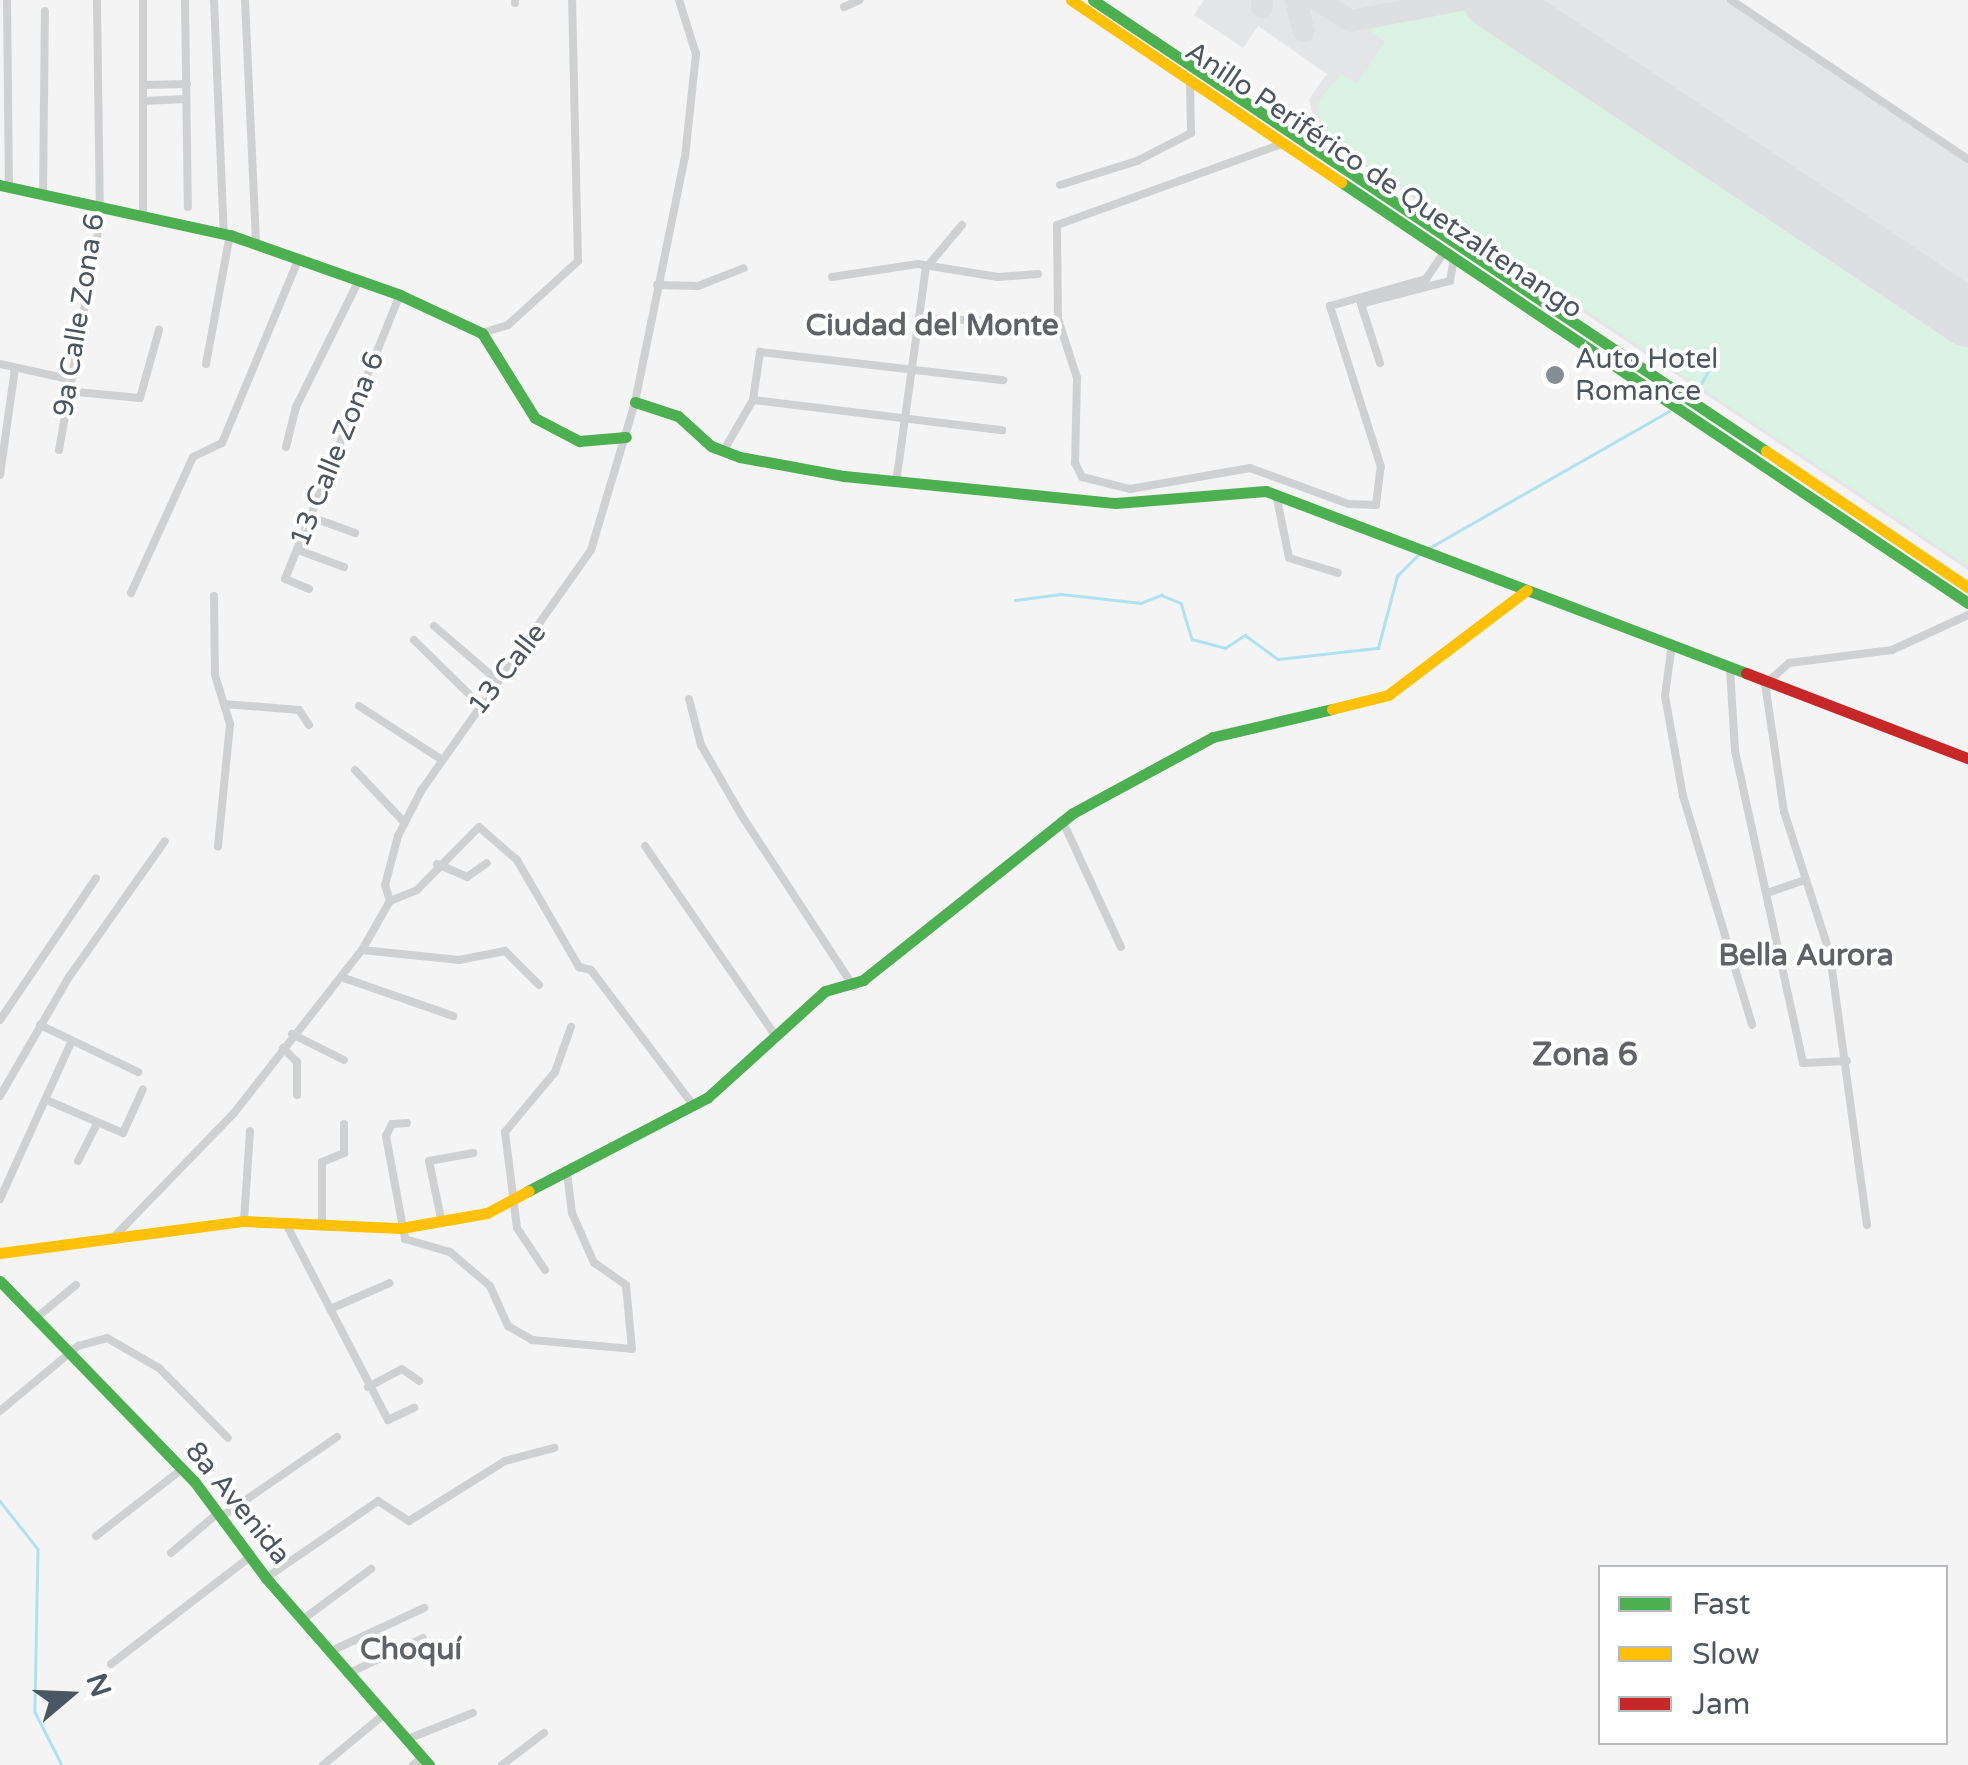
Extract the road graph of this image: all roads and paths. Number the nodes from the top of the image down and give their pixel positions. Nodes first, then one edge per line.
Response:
1 (7, 0) edge
2 (97, 0) edge
3 (143, 0) edge
4 (186, 0) edge
5 (214, 0) edge
6 (245, 0) edge
7 (572, 0) edge
8 (679, 0) edge
9 (860, 0) edge
10 (1070, 0) edge
11 (1093, 0) edge
12 (1731, 0) edge
13 (844, 8) dead end
14 (45, 11) dead end
15 (1190, 80) junction
16 (186, 84) junction
17 (144, 86) junction
18 (186, 99) junction
19 (144, 101) junction
20 (1284, 143) junction
21 (1968, 159) edge
22 (1060, 185) dead end
23 (4, 186) edge
24 (44, 196) junction
25 (188, 207) dead end
26 (98, 208) junction
27 (144, 218) junction
28 (962, 226) dead end
29 (227, 234) junction
30 (256, 242) junction
31 (1450, 254) junction
32 (300, 258) junction
33 (744, 268) dead end
34 (926, 268) junction
35 (1038, 274) dead end
36 (832, 277) dead end
37 (359, 280) junction
38 (658, 286) junction
39 (400, 295) junction
40 (920, 318) junction
41 (1035, 323) dead end
42 (158, 330) dead end
43 (482, 334) junction
44 (1380, 362) dead end
45 (0, 364) edge
46 (206, 364) dead end
47 (15, 368) junction
48 (914, 372) junction
49 (68, 379) junction
50 (1003, 380) dead end
51 (66, 391) junction
52 (753, 400) junction
53 (635, 402) junction
54 (906, 422) junction
55 (1002, 430) dead end
56 (626, 436) junction
57 (286, 447) dead end
58 (59, 450) dead end
59 (724, 450) junction
60 (0, 475) edge
61 (896, 483) junction
62 (1276, 494) junction
63 (311, 517) junction
64 (355, 533) dead end
65 (298, 550) junction
66 (344, 567) dead end
67 (1338, 572) dead end
68 (1968, 587) edge
69 (310, 589) dead end
70 (1527, 590) junction
71 (130, 594) dead end
72 (214, 596) dead end
73 (1968, 603) edge
74 (1968, 615) edge
75 (434, 626) dead end
76 (414, 640) dead end
77 (1672, 644) junction
78 (1730, 668) junction
79 (498, 681) junction
80 (1765, 684) junction
81 (689, 699) dead end
82 (225, 704) junction
83 (479, 704) junction
84 (359, 706) dead end
85 (309, 725) dead end
86 (1968, 758) edge
87 (442, 760) junction
88 (355, 770) dead end
89 (1062, 820) junction
90 (404, 822) junction
91 (165, 841) dead end
92 (218, 846) dead end
93 (645, 846) dead end
94 (487, 863) dead end
95 (437, 864) junction
96 (96, 878) dead end
97 (1805, 880) junction
98 (1770, 892) junction
99 (390, 901) junction
100 (1121, 947) dead end
101 (362, 950) junction
102 (341, 978) junction
103 (539, 986) dead end
104 (854, 986) junction
105 (454, 1016) dead end
106 (0, 1020) edge
107 (40, 1025) junction
108 (1752, 1025) dead end
109 (570, 1027) dead end
110 (292, 1034) junction
111 (774, 1034) junction
112 (70, 1045) junction
113 (283, 1048) junction
114 (344, 1060) dead end
115 (1847, 1061) junction
116 (138, 1072) dead end
117 (144, 1089) dead end
118 (297, 1094) dead end
119 (0, 1096) edge
120 (50, 1102) junction
121 (694, 1106) junction
122 (407, 1123) dead end
123 (344, 1124) dead end
124 (96, 1126) junction
125 (250, 1132) dead end
126 (473, 1154) dead end
127 (78, 1160) dead end
128 (567, 1173) junction
129 (514, 1197) junction
130 (0, 1200) edge
131 (244, 1221) junction
132 (285, 1222) junction
133 (442, 1223) junction
134 (322, 1225) junction
135 (1867, 1225) dead end
136 (401, 1228) junction
137 (110, 1242) junction
138 (0, 1253) edge
139 (545, 1270) dead end
140 (0, 1280) edge
141 (390, 1282) dead end
142 (76, 1285) dead end
143 (330, 1309) junction
144 (36, 1318) junction
145 (70, 1354) junction
146 (419, 1382) dead end
147 (368, 1387) junction
148 (414, 1408) dead end
149 (0, 1411) edge
150 (337, 1436) dead end
151 (228, 1438) dead end
152 (554, 1448) dead end
153 (182, 1469) junction
154 (220, 1515) junction
155 (96, 1536) dead end
156 (171, 1553) dead end
157 (250, 1557) junction
158 (371, 1569) dead end
159 (266, 1578) junction
160 (424, 1608) dead end
161 (302, 1620) junction
162 (423, 1638) dead end
163 (329, 1652) junction
164 (111, 1664) dead end
165 (348, 1674) junction
166 (473, 1712) dead end
167 (382, 1716) junction
168 (544, 1733) dead end
169 (406, 1740) junction
170 (421, 1763) edge
171 (324, 1765) edge
172 (502, 1765) edge

1 - 23 street
2 - 26 street, 9a Calle Zona 6
3 - 17 street
4 - 16 street
5 - 29 street
6 - 30 street
7 - 43 street
8 - 38 street, 13 Calle
9 - 13 street
10 - 15 main road, Anillo Periférico de Quetzaltenango
11 - 68 main road, Anillo Periférico de Quetzaltenango
12 - 21 street
14 - 24 street
15 - 20 main road, Anillo Periférico de Quetzaltenango
15 - 22 street
16 - 17 street
16 - 18 street
17 - 19 street
18 - 19 street
18 - 25 street
19 - 27 street
20 - 31 main road, Anillo Periférico de Quetzaltenango
20 - 31 street
23 - 24 main road
24 - 26 main road
26 - 27 main road
26 - 49 street, 9a Calle Zona 6
27 - 29 main road
28 - 34 street
29 - 30 main road
29 - 46 street
30 - 32 main road
31 - 44 street
31 - 73 main road, Anillo Periférico de Quetzaltenango
32 - 37 main road
32 - 71 street
33 - 38 street
34 - 35 street
34 - 36 street
34 - 40 street
37 - 39 main road
37 - 57 street
38 - 53 street, 13 Calle
39 - 43 main road
39 - 63 street, 13 Calle Zona 6
40 - 41 street
40 - 48 street
42 - 51 street
43 - 56 main road
45 - 47 street
47 - 49 street
47 - 60 street
48 - 50 street
48 - 52 street
48 - 54 street
49 - 51 street, 9a Calle Zona 6
51 - 58 street, 9a Calle Zona 6
52 - 54 street
52 - 59 street
53 - 56 street, 13 Calle
53 - 59 main road
54 - 55 street
54 - 61 street
56 - 79 street, 13 Calle
59 - 61 main road
61 - 62 main road
62 - 67 street
62 - 70 main road
63 - 64 street
63 - 65 street, 13 Calle Zona 6
65 - 66 street
65 - 69 street, 13 Calle Zona 6
70 - 77 main road
70 - 89 main road
72 - 82 street
74 - 80 street
75 - 79 street
76 - 83 street
77 - 78 main road
77 - 108 street
78 - 80 main road
78 - 98 street
79 - 83 street, 13 Calle
80 - 86 main road
80 - 97 street
81 - 104 street
82 - 85 street
82 - 92 street
83 - 87 street, 13 Calle
84 - 87 street
87 - 90 street, 13 Calle
88 - 90 street
89 - 100 street
89 - 104 main road
90 - 99 street, 13 Calle
91 - 107 street
93 - 111 street
94 - 95 street
95 - 99 street
95 - 121 street
96 - 106 street
97 - 98 street
97 - 115 street
98 - 115 street
99 - 101 street, 13 Calle
101 - 102 street, 13 Calle
101 - 103 street
102 - 105 street
102 - 110 street, 13 Calle
104 - 111 main road
107 - 112 street
107 - 119 street
109 - 129 street
110 - 113 street, 13 Calle
110 - 114 street
111 - 121 main road
112 - 116 street
112 - 120 street
113 - 118 street
113 - 137 street, 13 Calle
115 - 135 street
117 - 124 street
120 - 124 street
120 - 130 street
121 - 128 main road
122 - 136 street
123 - 134 street
124 - 127 street
125 - 131 street
126 - 133 street
128 - 129 main road
128 - 136 street
129 - 133 main road
129 - 139 street
131 - 132 main road
131 - 137 main road
132 - 134 main road
132 - 143 street
133 - 136 main road
134 - 136 main road
137 - 138 main road
140 - 144 main road, 8a Avenida
141 - 143 street
142 - 144 street
143 - 147 street
144 - 145 main road, 8a Avenida
145 - 149 street
145 - 151 street
145 - 153 main road, 8a Avenida
146 - 147 street
147 - 148 street
150 - 154 street
152 - 159 street
153 - 154 main road, 8a Avenida
153 - 155 street
154 - 156 street
154 - 157 main road, 8a Avenida
157 - 159 main road, 8a Avenida
157 - 164 street
158 - 161 street
159 - 161 main road, 8a Avenida
160 - 163 street
161 - 163 main road, 8a Avenida
162 - 165 street
163 - 165 main road, 8a Avenida
165 - 167 main road, 8a Avenida
166 - 169 street
167 - 169 main road, 8a Avenida
167 - 171 street
168 - 172 street
169 - 170 main road, 8a Avenida

